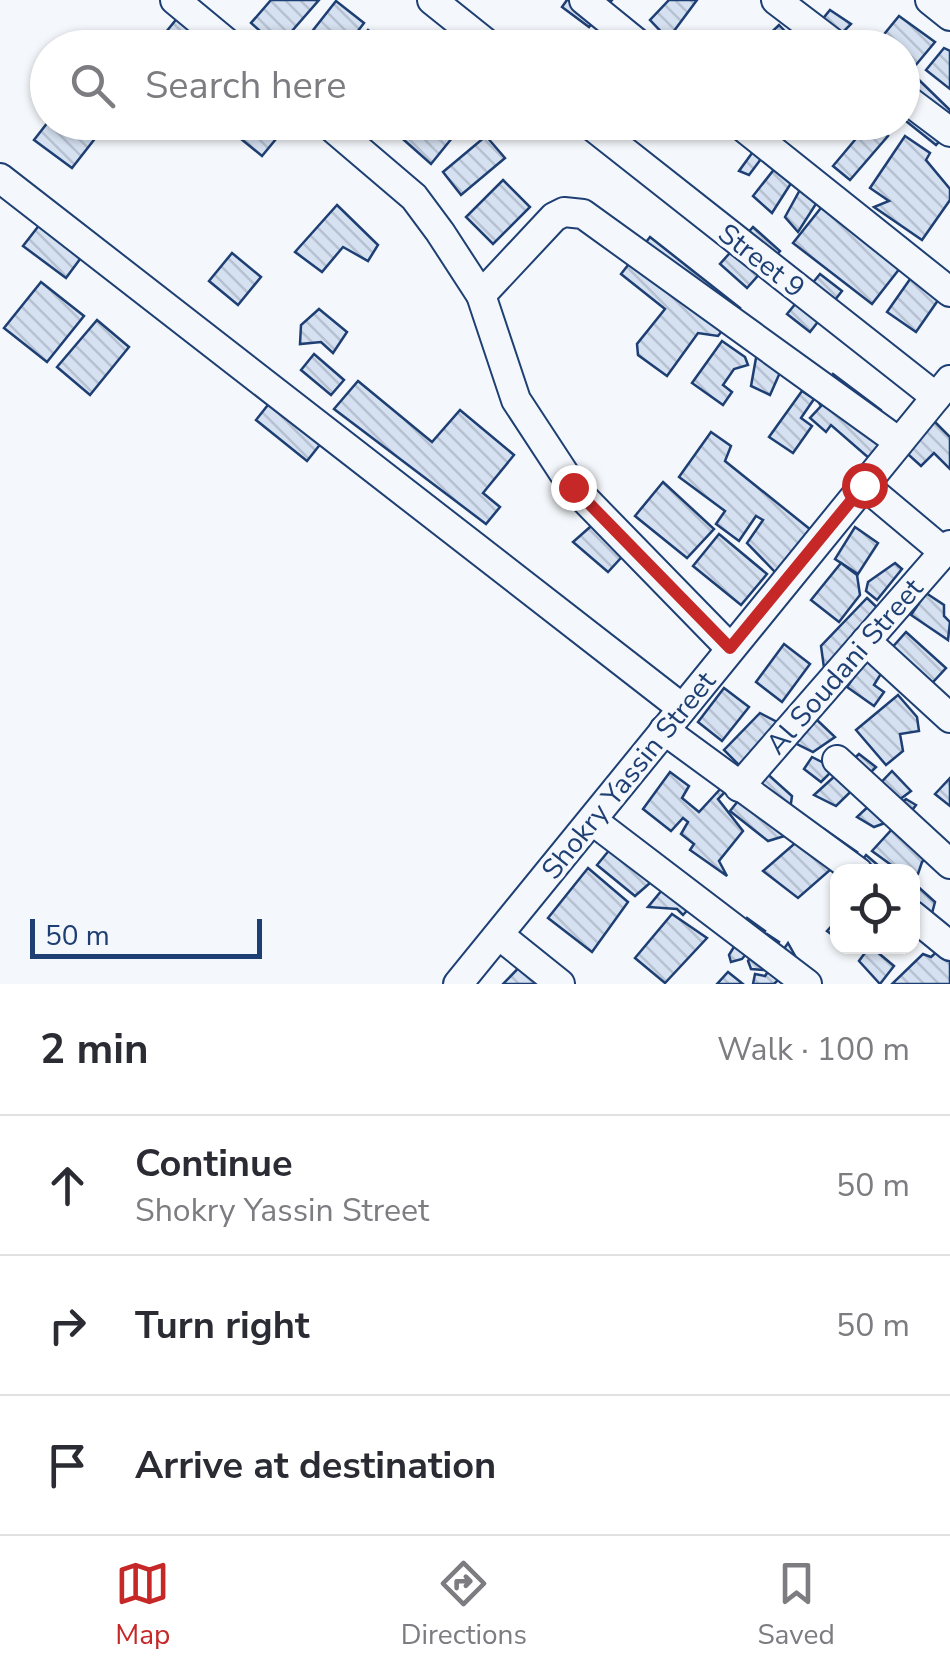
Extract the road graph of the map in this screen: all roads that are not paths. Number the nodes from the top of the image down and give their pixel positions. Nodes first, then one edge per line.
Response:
1 (174, 0) edge
2 (432, 0) edge
3 (584, 0) edge
4 (776, 0) edge
5 (930, 0) edge
6 (950, 16) edge
7 (211, 30) edge
8 (470, 30) edge
9 (622, 30) edge
10 (815, 30) edge
11 (920, 110) edge
12 (950, 132) edge
13 (347, 140) edge
14 (611, 140) edge
15 (760, 140) edge
16 (0, 178) edge
17 (950, 292) edge
18 (481, 294) junction
19 (943, 388) edge
20 (899, 442) junction
21 (864, 485) junction
22 (947, 548) edge
23 (866, 641) junction
24 (730, 648) junction
25 (682, 708) junction
26 (950, 718) edge
27 (664, 730) junction
28 (837, 760) dead end
29 (738, 787) junction
30 (593, 821) junction
31 (847, 864) edge
32 (950, 864) edge
33 (920, 922) edge
34 (499, 935) junction
35 (950, 946) edge
36 (458, 984) edge
37 (560, 984) edge
38 (807, 984) edge

1 - 7 street
2 - 8 street
3 - 9 street
4 - 10 street
5 - 6 street
11 - 12 street
13 - 18 street
14 - 19 street, Street 9
15 - 17 street
16 - 25 street
18 - 20 street
18 - 24 street
19 - 20 street, Shokry Yassin Street
20 - 21 street, Shokry Yassin Street
21 - 22 street
21 - 24 street, Shokry Yassin Street
22 - 23 street, Al Soudani Street
23 - 26 street
23 - 29 street, Al Soudani Street
24 - 25 street, Shokry Yassin Street
25 - 27 street, Shokry Yassin Street
27 - 29 street
27 - 30 street, Shokry Yassin Street
28 - 32 street
29 - 31 street
30 - 34 street, Shokry Yassin Street
30 - 38 street
33 - 35 street
34 - 36 street, Shokry Yassin Street
34 - 37 street

